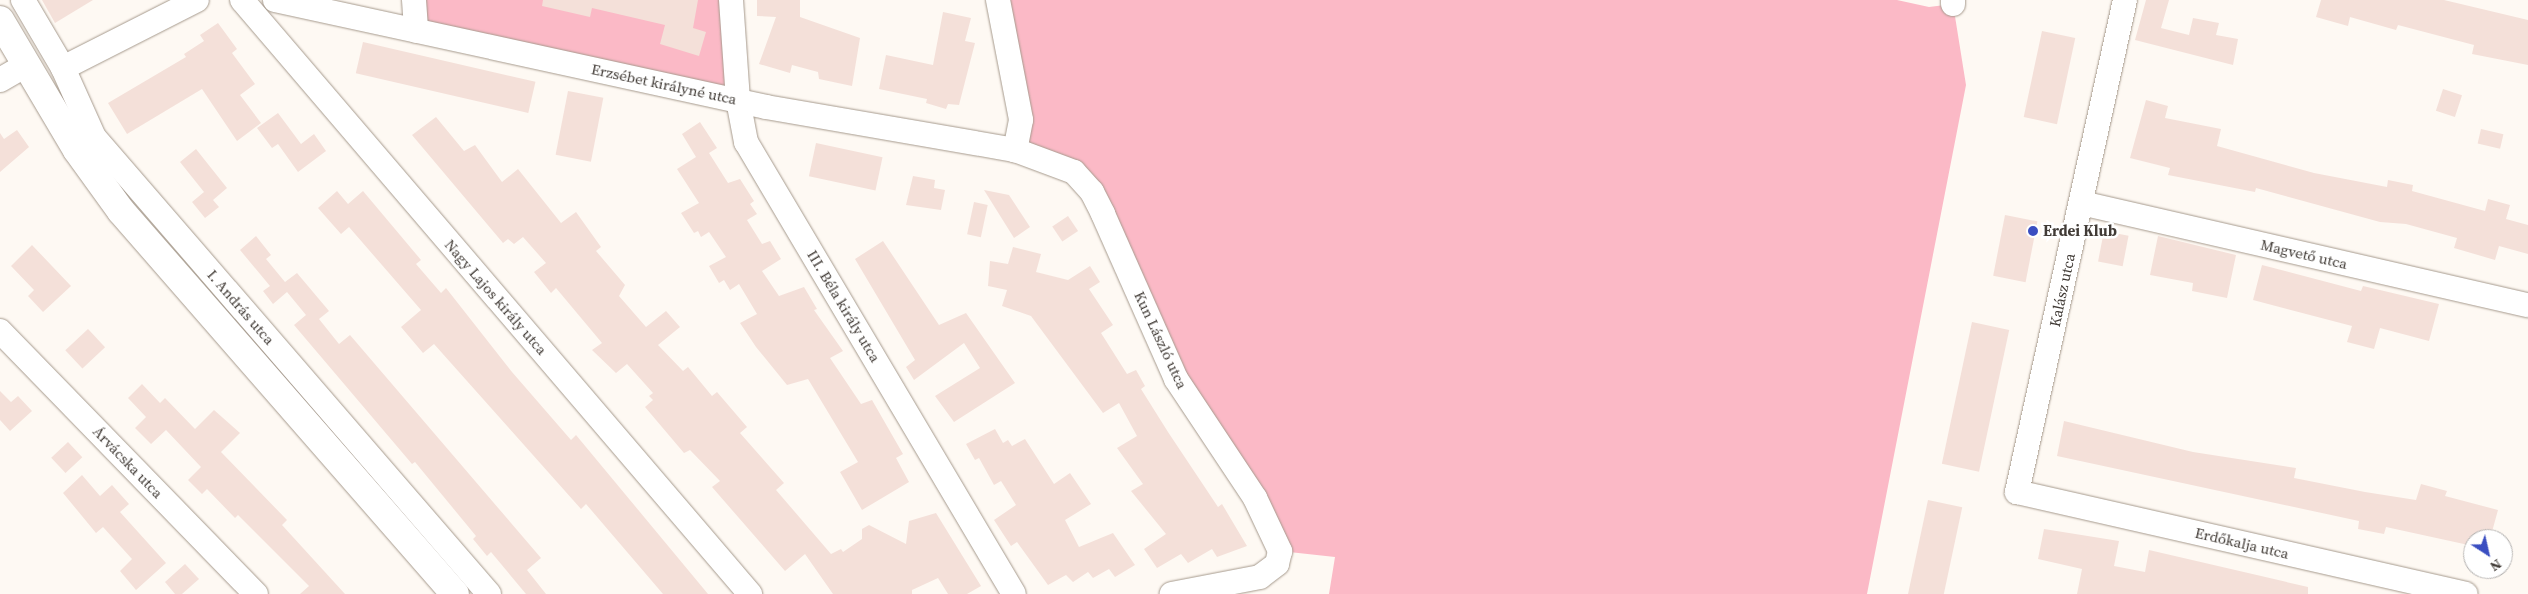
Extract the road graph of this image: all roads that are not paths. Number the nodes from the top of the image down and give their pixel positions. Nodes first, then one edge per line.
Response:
1 (23, 0) edge
2 (196, 0) edge
3 (242, 0) edge
4 (275, 0) edge
5 (414, 0) edge
6 (731, 0) edge
7 (998, 0) edge
8 (2125, 0) edge
9 (0, 20) edge
10 (416, 31) junction
11 (26, 65) junction
12 (63, 68) junction
13 (0, 80) edge
14 (738, 100) junction
15 (1015, 150) junction
16 (1053, 164) joint
17 (2081, 203) junction
18 (2528, 305) edge
19 (0, 331) edge
20 (2018, 492) joint
21 (256, 594) edge
22 (455, 594) edge
23 (489, 594) edge
24 (750, 594) edge
25 (1014, 594) edge
26 (1172, 594) edge
27 (2466, 594) edge

1 - 12 street, I. András utca
2 - 12 street
3 - 24 street, Nagy Lajos király utca
4 - 10 street, Erzsébet királyné utca
5 - 10 street
6 - 14 street, III. Béla király utca
7 - 15 street
8 - 17 street, Kalász utca
9 - 11 main road, I. András utca
10 - 14 street, Erzsébet királyné utca
11 - 13 street
11 - 22 main road, I. András utca
12 - 23 street, I. András utca
14 - 15 street, Erzsébet királyné utca
14 - 25 street, III. Béla király utca
15 - 16 street, Erzsébet királyné utca
16 - 26 street, Kun László utca
17 - 18 street, Magvető utca
17 - 20 street, Kalász utca
19 - 21 street, Árvácska utca
20 - 27 street, Erdőkalja utca

